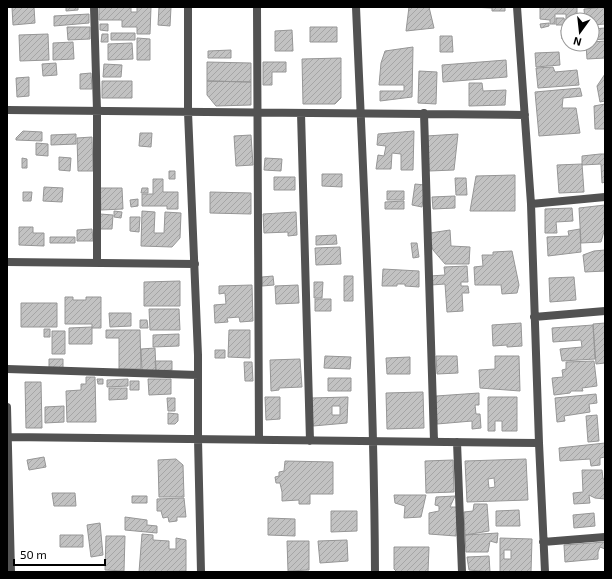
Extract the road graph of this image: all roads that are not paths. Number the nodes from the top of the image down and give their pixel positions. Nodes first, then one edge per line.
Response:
1 (94, 7) edge
2 (188, 7) edge
3 (258, 7) edge
4 (356, 7) edge
5 (517, 7) edge
6 (7, 110) edge
7 (97, 111) junction
8 (188, 112) junction
9 (257, 112) junction
10 (301, 113) junction
11 (360, 113) junction
12 (424, 113) junction
13 (525, 115) junction
14 (605, 197) edge
15 (531, 204) junction
16 (7, 262) edge
17 (96, 263) junction
18 (194, 264) junction
19 (605, 311) edge
20 (534, 317) junction
21 (7, 369) edge
22 (198, 375) junction
23 (7, 407) edge
24 (7, 437) edge
25 (198, 439) junction
26 (259, 440) junction
27 (310, 441) junction
28 (373, 441) junction
29 (434, 441) junction
30 (458, 442) junction
31 (539, 443) junction
32 (605, 537) edge
33 (543, 542) junction
34 (11, 572) edge
35 (201, 572) edge
36 (375, 572) edge
37 (462, 572) edge
38 (545, 572) edge

1 - 7 street
2 - 8 street
3 - 9 street
4 - 11 street
5 - 13 street
6 - 7 street
7 - 8 street
7 - 17 street
8 - 9 street
8 - 18 street
9 - 10 street
9 - 26 street
10 - 11 street
10 - 27 street
11 - 12 street
11 - 28 street
12 - 13 street
12 - 29 street
13 - 15 street
14 - 15 street
15 - 20 street
16 - 17 street
17 - 18 street
18 - 22 street
19 - 20 street
20 - 31 street
21 - 22 street
22 - 25 street
23 - 24 street
24 - 25 street
24 - 34 street
25 - 26 street
25 - 35 street
26 - 27 street
27 - 28 street
28 - 29 street
28 - 36 street
29 - 30 street
30 - 31 street
30 - 37 street
31 - 33 street
32 - 33 street
33 - 38 street

